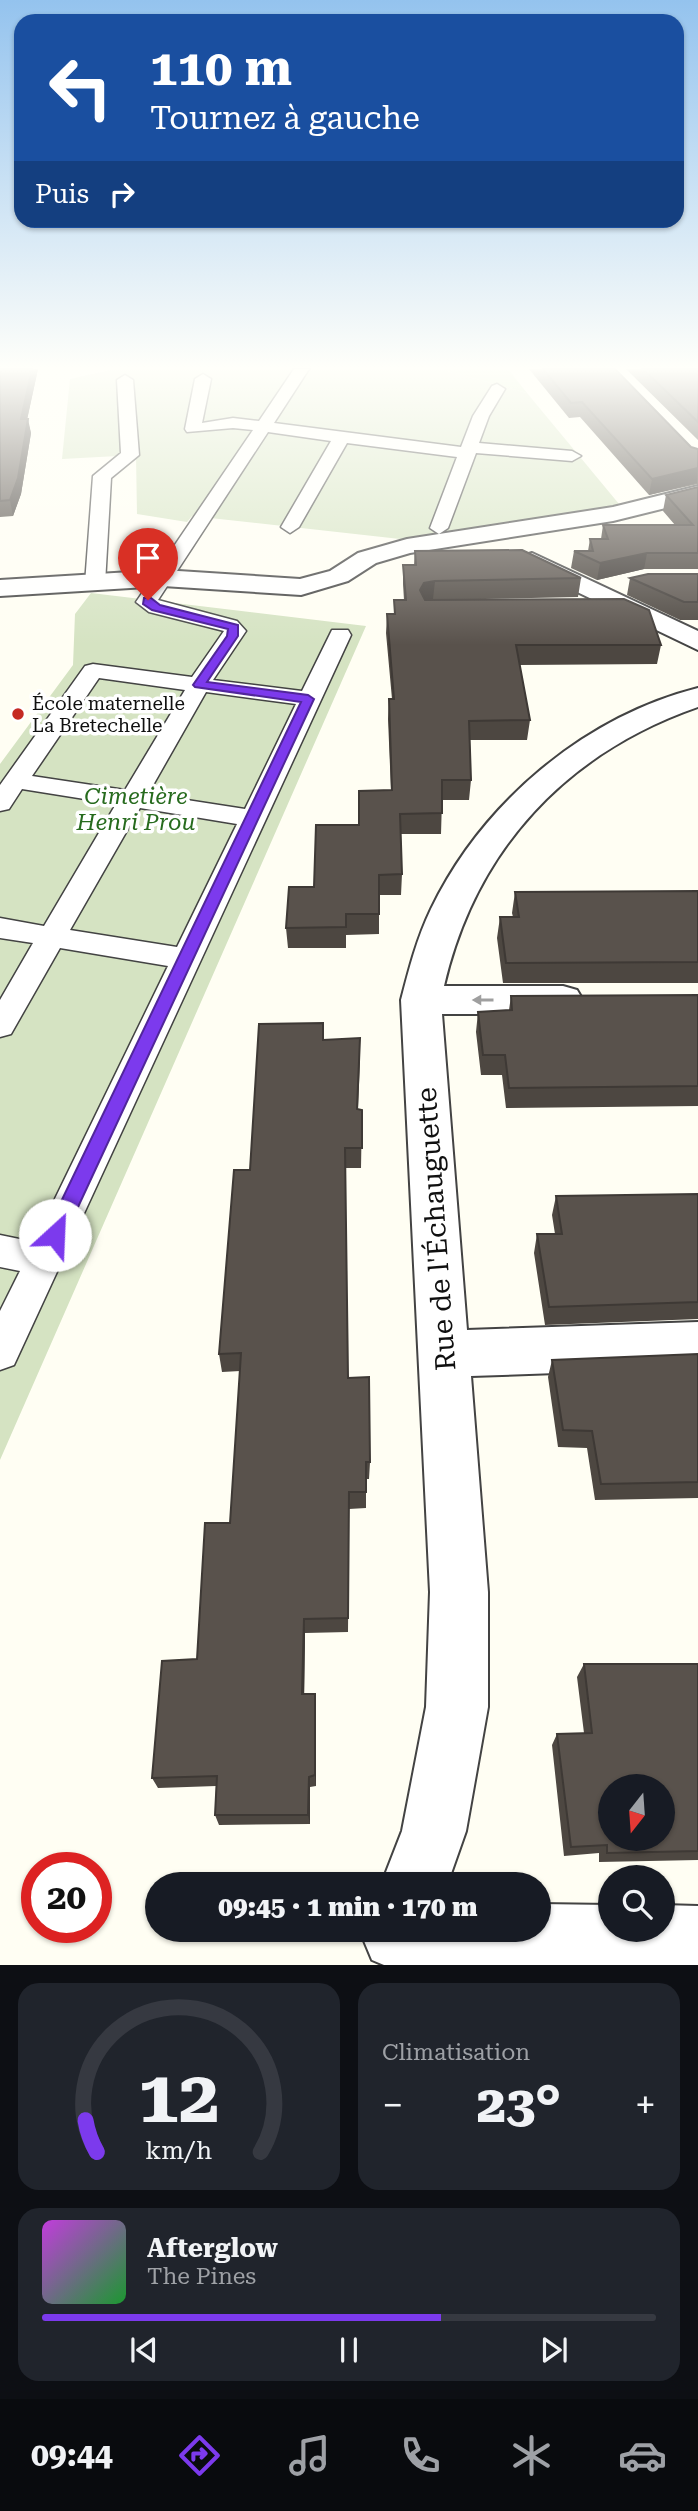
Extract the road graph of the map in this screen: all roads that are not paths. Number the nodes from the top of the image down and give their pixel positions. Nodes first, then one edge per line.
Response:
1 (122, 461) edge
2 (243, 461) edge
3 (328, 461) edge
4 (464, 461) edge
5 (698, 493) edge
6 (290, 527) dead end
7 (439, 528) dead end
8 (476, 535) junction
9 (163, 578) junction
10 (95, 584) junction
11 (0, 588) edge
12 (631, 595) junction
13 (574, 608) edge
14 (340, 635) dead end
15 (698, 642) edge
16 (199, 685) junction
17 (698, 697) edge
18 (308, 699) junction
19 (16, 781) junction
20 (132, 799) junction
21 (0, 803) edge
22 (252, 818) junction
23 (0, 928) edge
24 (52, 936) junction
25 (185, 959) junction
26 (421, 1000) junction
27 (592, 1000) edge
28 (0, 1026) edge
29 (0, 1251) edge
30 (43, 1260) junction
31 (698, 1345) edge
32 (0, 1352) edge
33 (444, 1354) junction
34 (418, 1872) edge
35 (551, 1935) edge
36 (698, 1940) edge

1 - 10 lane
2 - 9 lane
3 - 6 lane
4 - 7 lane
5 - 8 street
8 - 9 street
8 - 12 street
9 - 10 street
9 - 16 lane
10 - 11 street
12 - 13 street
12 - 15 street
14 - 18 lane
16 - 18 lane
16 - 19 lane
16 - 20 lane
17 - 26 street, Rue de l'Échauguette
18 - 22 lane
19 - 20 lane
19 - 21 lane
20 - 22 lane
20 - 24 lane
22 - 25 lane
23 - 24 lane
24 - 25 lane
24 - 28 lane
25 - 30 lane
27 -> 26 street
26 - 33 street, Rue de l'Échauguette
29 - 30 lane
30 - 32 lane
31 - 33 street
33 - 34 street, Rue de l'Échauguette
35 - 36 street

